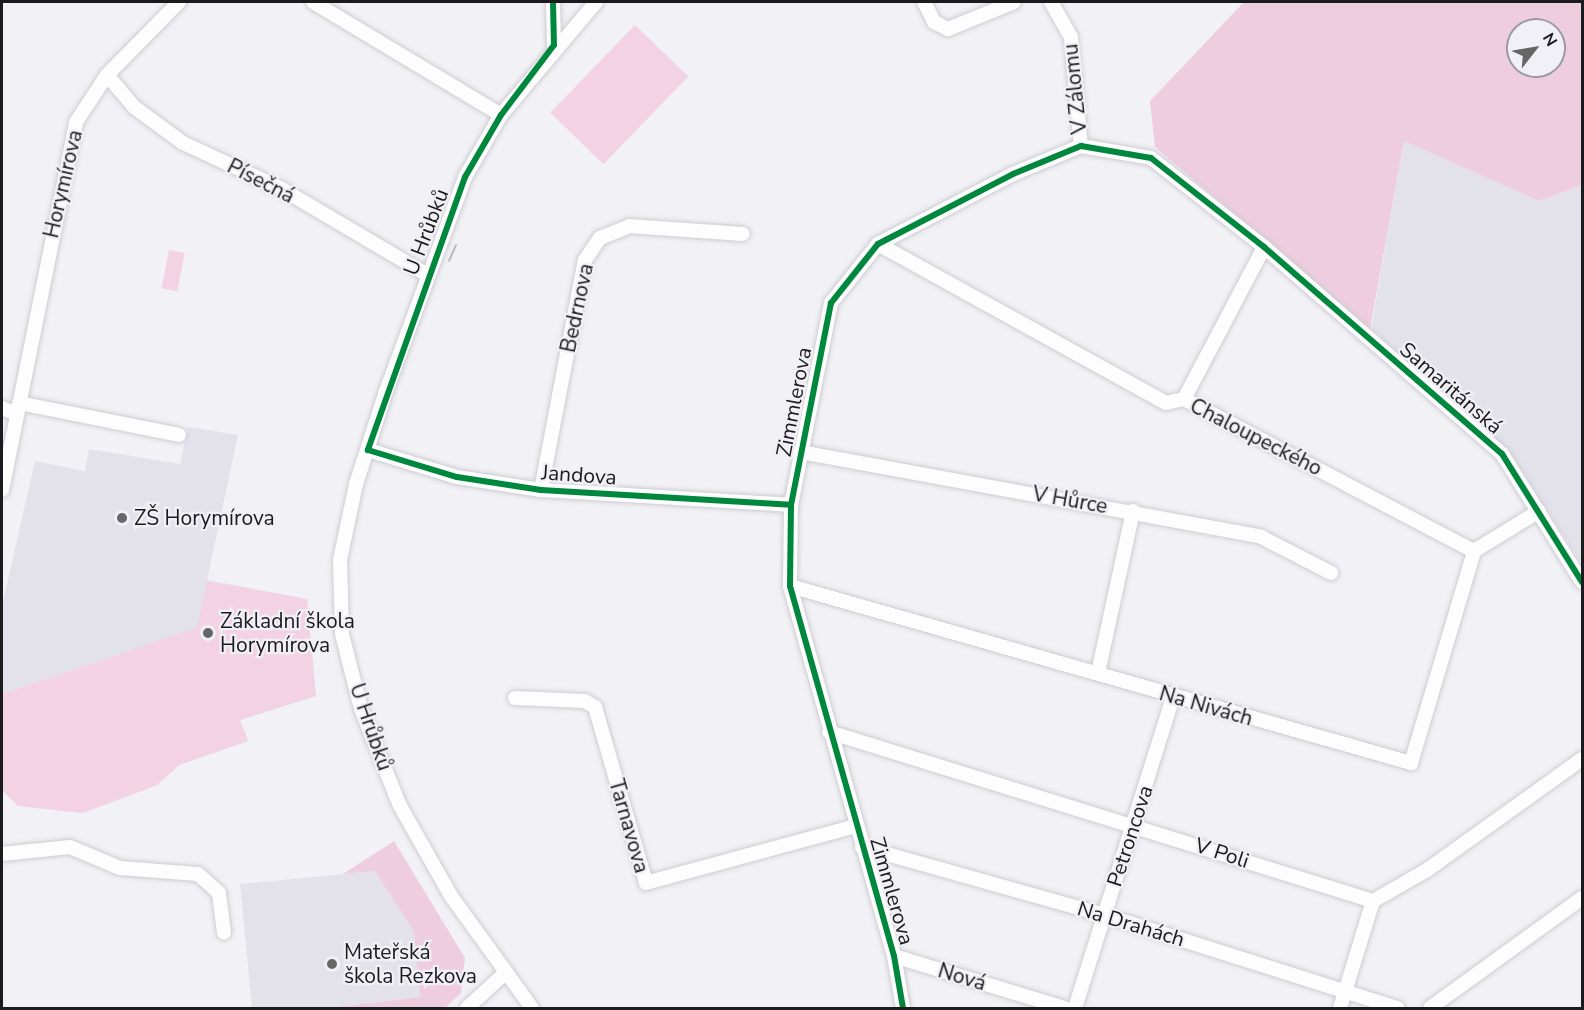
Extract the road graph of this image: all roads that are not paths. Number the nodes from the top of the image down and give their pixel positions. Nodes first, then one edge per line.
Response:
1 (179, 2) edge
2 (313, 2) edge
3 (553, 2) edge
4 (596, 2) edge
5 (924, 2) edge
6 (1014, 2) edge
7 (1051, 2) edge
8 (554, 45) junction
9 (107, 75) junction
10 (501, 115) junction
11 (1081, 146) junction
12 (743, 234) dead end
13 (878, 244) junction
14 (1264, 248) junction
15 (426, 274) junction
16 (1184, 399) junction
17 (2, 408) edge
18 (18, 408) junction
19 (179, 435) dead end
20 (368, 450) junction
21 (800, 452) junction
22 (2, 490) edge
23 (541, 490) junction
24 (792, 505) junction
25 (1132, 511) junction
26 (1539, 511) junction
27 (1473, 551) junction
28 (1331, 573) dead end
29 (1582, 582) edge
30 (790, 586) junction
31 (1098, 673) junction
32 (515, 698) dead end
33 (1173, 698) junction
34 (828, 732) junction
35 (1582, 759) edge
36 (1135, 825) junction
37 (856, 826) junction
38 (862, 847) junction
39 (2, 854) edge
40 (1582, 898) edge
41 (1373, 901) junction
42 (1104, 915) junction
43 (224, 933) dead end
44 (894, 956) junction
45 (505, 973) junction
46 (1344, 990) junction
47 (467, 1008) edge
48 (532, 1008) edge
49 (903, 1008) edge
50 (1064, 1008) edge
51 (1075, 1008) edge
52 (1340, 1008) edge
53 (1398, 1008) edge
54 (1430, 1008) edge

1 - 9 street, Horymírova
2 - 10 street
3 - 8 street
4 - 8 street, U Hrůbků
5 - 6 street
7 - 11 street, V Zálomu
8 - 10 street, U Hrůbků
9 - 15 street, Písečná
9 - 18 street, Horymírova
10 - 15 street, U Hrůbků
11 - 13 street, Zimmlerova
11 - 14 street
12 - 23 street, Bedrnova
13 - 16 street, Chaloupeckého
13 - 21 street, Zimmlerova
14 - 16 street
14 - 26 street, Samaritánská
15 - 20 street, U Hrůbků
16 - 27 street, Chaloupeckého
17 - 18 street
18 - 19 street
18 - 22 street, Horymírova
20 - 23 street, Jandova
20 - 45 street, U Hrůbků
21 - 24 street, Zimmlerova
21 - 25 street, V Hůrce
23 - 24 street, Jandova
24 - 30 street, Zimmlerova
25 - 28 street, V Hůrce
25 - 31 street
26 - 27 street
26 - 29 street, Samaritánská
27 - 33 street, Na Nivách
30 - 31 street, Na Nivách
30 - 34 street, Zimmlerova
31 - 33 street, Na Nivách
32 - 37 street, Tarnavova
33 - 36 street, Petroncova
34 - 36 street, V Poli
34 - 37 street, Zimmlerova
35 - 41 street
36 - 41 street, V Poli
36 - 42 street, Petroncova
37 - 38 street, Zimmlerova
38 - 42 street, Na Drahách
38 - 44 street, Zimmlerova
39 - 43 street
40 - 54 street
41 - 46 street
42 - 46 street, Na Drahách
42 - 51 street, Petroncova
44 - 49 street, Zimmlerova
44 - 50 street, Nová
45 - 47 street
45 - 48 street, U Hrůbků
46 - 52 street
46 - 53 street, Na Drahách

